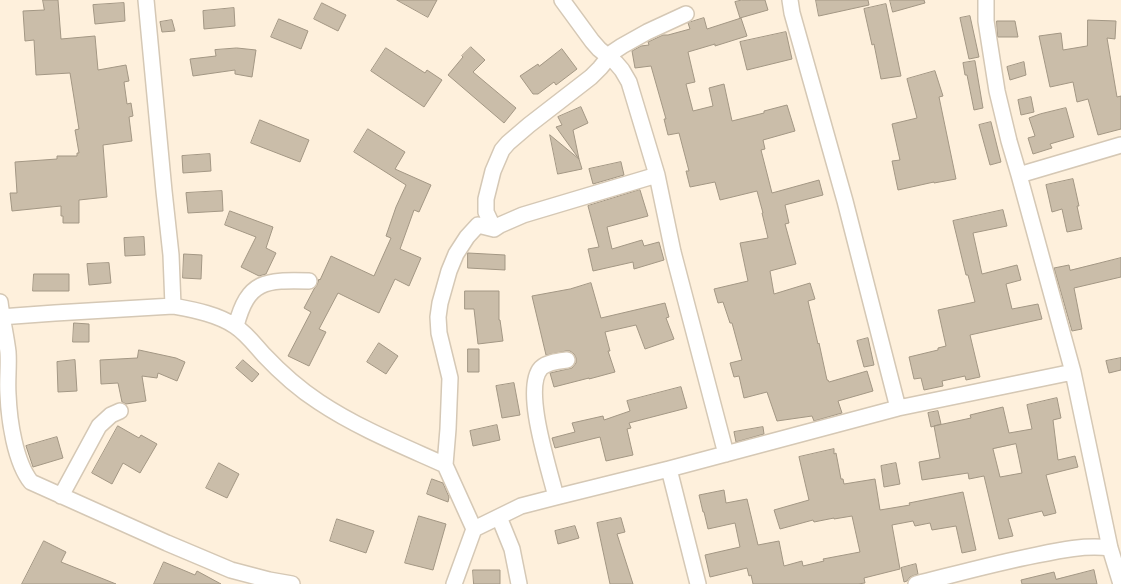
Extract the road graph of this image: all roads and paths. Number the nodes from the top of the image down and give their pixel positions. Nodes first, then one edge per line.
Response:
1 (146, 0) edge
2 (562, 0) edge
3 (790, 0) edge
4 (986, 0) edge
5 (686, 14) dead end
6 (608, 57) junction
7 (1121, 145) edge
8 (657, 175) junction
9 (1019, 175) junction
10 (494, 229) junction
11 (309, 281) dead end
12 (173, 306) junction
13 (0, 312) edge
14 (236, 326) junction
15 (567, 360) dead end
16 (1073, 372) junction
17 (898, 408) junction
18 (120, 411) dead end
19 (726, 454) junction
20 (445, 465) junction
21 (669, 469) junction
22 (61, 496) junction
23 (556, 497) junction
24 (499, 517) junction
25 (474, 529) junction
26 (1110, 548) junction
27 (1120, 580) edge
28 (292, 584) edge
29 (454, 584) edge
30 (519, 584) edge
31 (698, 584) edge
32 (916, 584) edge

1 - 12 street
2 - 6 street
3 - 17 street
4 - 9 street
5 - 6 street
6 - 8 street
6 - 10 street
7 - 9 street
8 - 10 street
8 - 19 street
9 - 16 street
10 - 20 street
11 - 14 street
12 - 13 street
12 - 14 street
13 - 22 street
14 - 20 street
15 - 23 street
16 - 17 street
16 - 26 street
17 - 19 street
18 - 22 street
19 - 21 street
20 - 25 street
21 - 23 street
21 - 31 street
22 - 28 street
23 - 24 street
24 - 25 street
24 - 30 street
25 - 29 street
26 - 27 street
26 - 32 street

